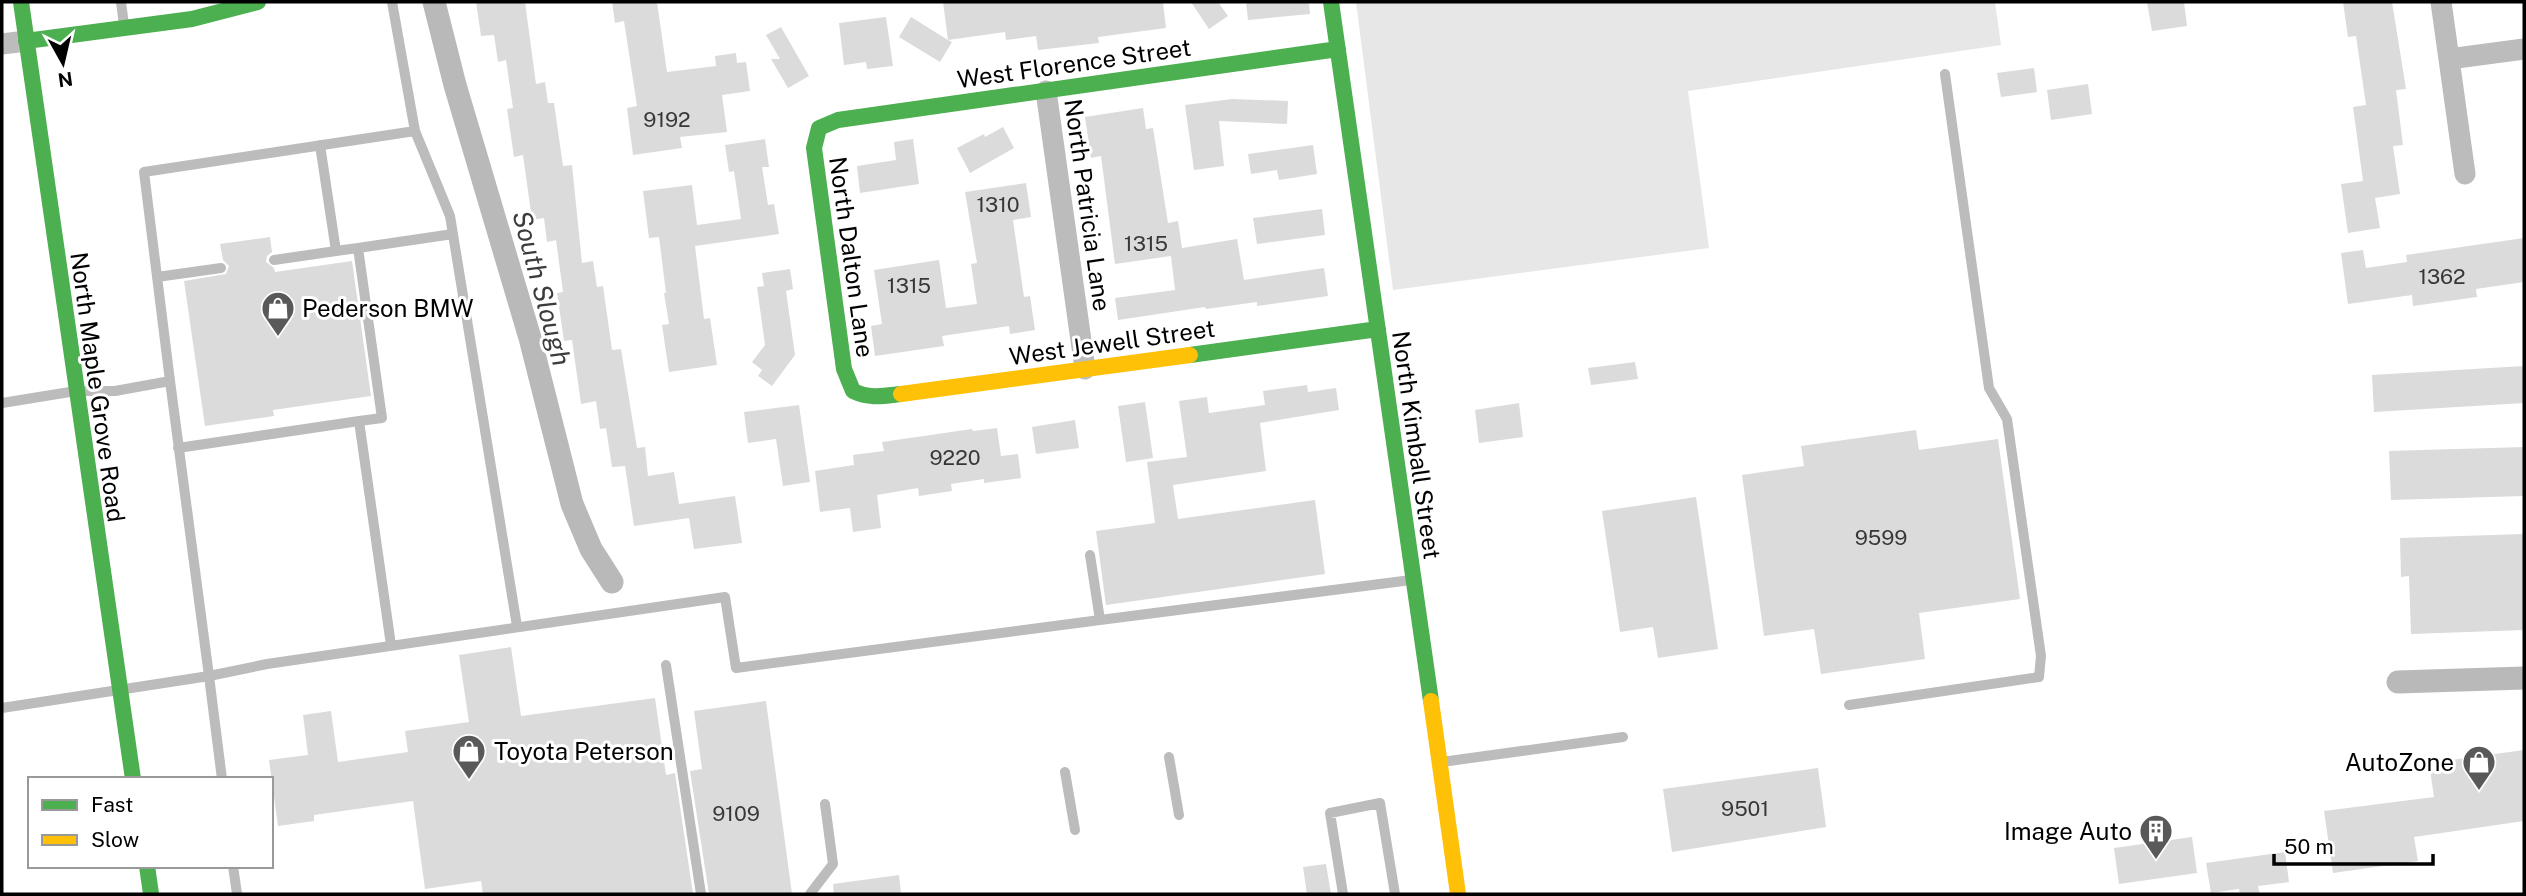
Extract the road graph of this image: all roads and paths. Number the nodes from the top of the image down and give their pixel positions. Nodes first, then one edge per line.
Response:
1 (21, 2) edge
2 (121, 2) edge
3 (258, 2) edge
4 (392, 2) edge
5 (1331, 2) edge
6 (2441, 2) edge
7 (125, 28) junction
8 (26, 41) junction
9 (2, 44) edge
10 (1338, 49) junction
11 (2524, 49) edge
12 (2449, 59) junction
13 (1945, 74) dead end
14 (1046, 90) junction
15 (819, 128) joint
16 (415, 131) junction
17 (320, 145) junction
18 (2465, 174) dead end
19 (453, 234) junction
20 (358, 248) junction
21 (336, 251) junction
22 (274, 260) dead end
23 (220, 268) dead end
24 (157, 277) junction
25 (1378, 329) junction
26 (1085, 369) junction
27 (170, 382) junction
28 (76, 391) junction
29 (853, 391) joint
30 (2, 403) edge
31 (359, 421) junction
32 (178, 448) junction
33 (1090, 555) dead end
34 (1413, 579) junction
35 (1100, 620) junction
36 (517, 626) junction
37 (391, 645) junction
38 (666, 665) dead end
39 (209, 676) junction
40 (119, 691) junction
41 (1849, 705) dead end
42 (2, 708) edge
43 (1623, 737) dead end
44 (1169, 757) dead end
45 (1440, 762) junction
46 (1065, 772) dead end
47 (133, 777) edge
48 (222, 777) edge
49 (825, 804) dead end
50 (1179, 815) dead end
51 (1075, 830) dead end
52 (147, 868) edge
53 (233, 868) edge
54 (151, 894) edge
55 (237, 894) edge
56 (701, 894) edge
57 (810, 894) edge
58 (1343, 894) edge
59 (1395, 894) edge
60 (1458, 894) edge

1 - 8 street, North Maple Grove Road
2 - 7 lane
3 - 7 street
4 - 16 lane
5 - 10 street, North Kimball Street
6 - 12 street
7 - 8 street
8 - 9 street
8 - 28 street, North Maple Grove Road
10 - 14 street, West Florence Street
10 - 25 street, North Kimball Street
11 - 12 street
12 - 18 street
13 - 41 lane
14 - 15 street, West Florence Street
14 - 26 street, North Patricia Lane
15 - 29 street, North Dalton Lane
16 - 17 lane
16 - 19 lane
17 - 21 lane
17 - 24 lane
19 - 20 lane
19 - 36 lane
20 - 21 lane
20 - 31 lane
21 - 22 lane
23 - 24 lane
24 - 27 lane
25 - 26 street, West Jewell Street
25 - 34 street, North Kimball Street
26 - 29 street, West Jewell Street
27 - 28 lane
27 - 32 lane
28 - 30 lane
28 - 40 street, North Maple Grove Road
31 - 32 lane
31 - 37 lane
32 - 39 lane
33 - 35 lane
34 - 35 lane
34 - 45 street, North Kimball Street
35 - 36 lane
36 - 37 lane
37 - 39 lane
38 - 56 lane
39 - 40 lane
39 - 48 lane
40 - 42 lane
40 - 47 street, North Maple Grove Road
43 - 45 lane
44 - 50 lane
45 - 60 street, North Kimball Street
46 - 51 lane
49 - 57 lane
52 - 54 street
53 - 55 lane
58 - 59 lane

